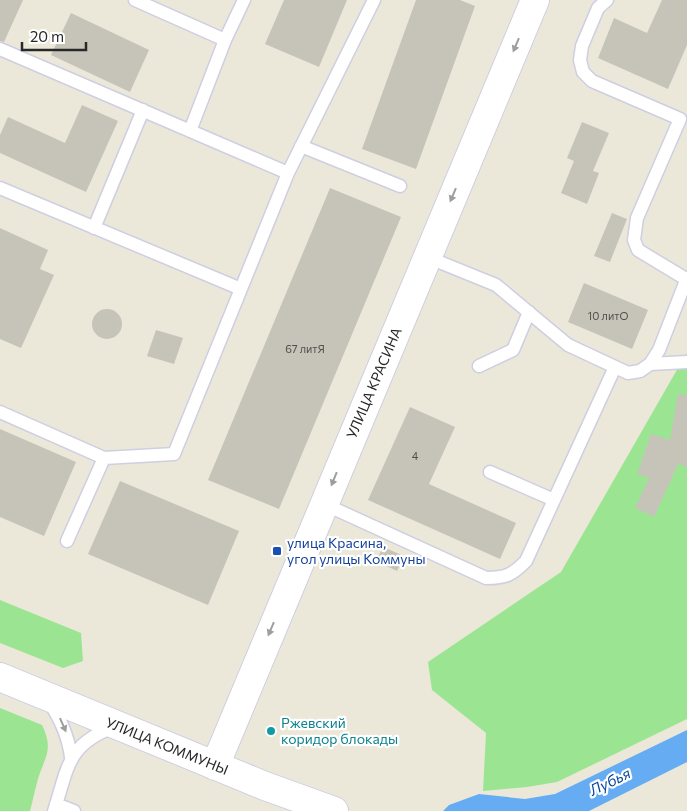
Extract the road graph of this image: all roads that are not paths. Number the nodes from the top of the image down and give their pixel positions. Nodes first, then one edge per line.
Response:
1 (135, 0) edge
2 (244, 0) edge
3 (374, 0) edge
4 (535, 0) edge
5 (607, 0) edge
6 (225, 40) junction
7 (0, 49) edge
8 (143, 110) junction
9 (190, 131) junction
10 (301, 146) junction
11 (288, 173) junction
12 (400, 186) dead end
13 (0, 188) edge
14 (94, 228) junction
15 (427, 257) junction
16 (686, 279) edge
17 (241, 289) junction
18 (529, 312) junction
19 (687, 362) edge
20 (650, 364) junction
21 (479, 366) dead end
22 (615, 367) junction
23 (0, 412) edge
24 (104, 458) junction
25 (490, 472) dead end
26 (554, 500) junction
27 (324, 504) junction
28 (67, 541) dead end
29 (0, 677) edge
30 (47, 697) junction
31 (117, 726) junction
32 (71, 757) junction
33 (215, 766) junction
34 (55, 808) edge
35 (74, 811) edge
36 (334, 811) edge

1 - 6 lane
2 - 6 lane
3 - 10 lane
4 -> 15 main road, УЛИЦА КРАСИНА
5 - 16 lane
6 - 9 lane
7 - 8 lane
8 - 9 lane
8 - 14 lane
9 - 11 lane
10 - 11 lane
10 - 12 lane
11 - 17 lane
13 - 14 lane
14 - 17 lane
15 - 18 lane
15 -> 27 main road, УЛИЦА КРАСИНА
16 - 20 lane
17 - 24 lane
18 - 21 lane
18 - 22 lane
19 - 20 lane
20 - 22 lane
22 - 26 lane
23 - 24 lane
24 - 28 lane
25 - 26 lane
26 - 27 lane
27 -> 33 main road, УЛИЦА КРАСИНА
29 - 30 main road, УЛИЦА КОММУНЫ
30 - 31 main road, УЛИЦА КОММУНЫ
30 -> 32 lane
31 - 32 lane
31 - 33 main road, УЛИЦА КОММУНЫ
32 - 34 lane
33 - 36 main road, УЛИЦА КОММУНЫ
34 - 35 lane

